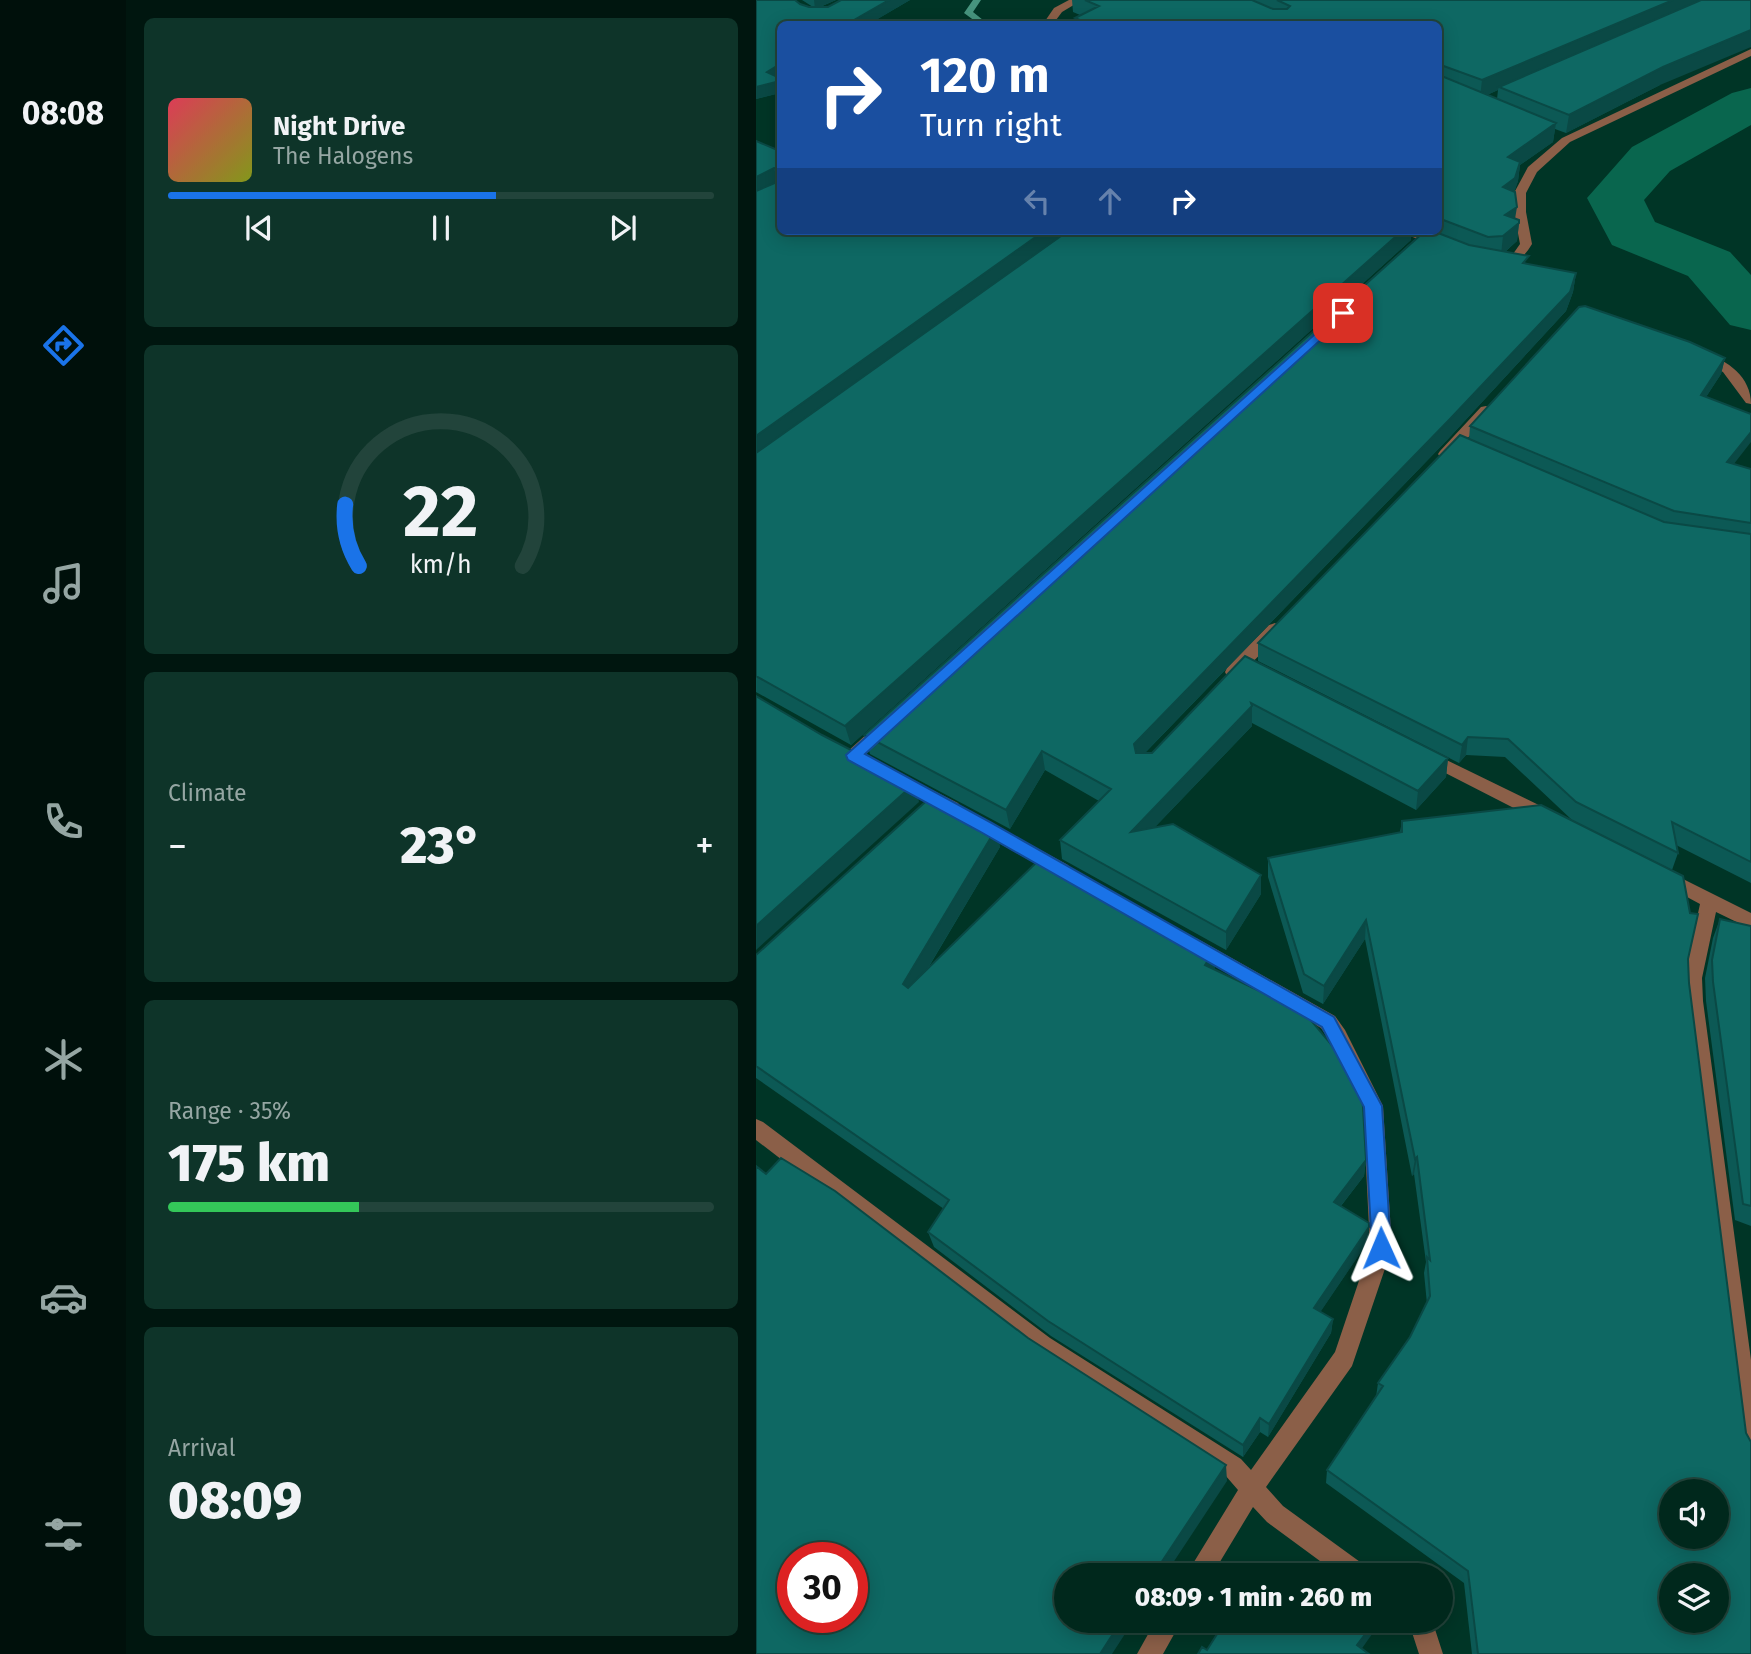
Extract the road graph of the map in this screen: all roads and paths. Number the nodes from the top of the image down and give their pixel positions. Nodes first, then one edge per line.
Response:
1 (1077, 0) edge
2 (1050, 21) edge
3 (1751, 52) edge
4 (1410, 235) edge
5 (1447, 247) edge
6 (1482, 260) edge
7 (1690, 351) edge
8 (1499, 396) edge
9 (1751, 400) edge
10 (1435, 464) edge
11 (1290, 613) edge
12 (1224, 682) edge
13 (895, 718) edge
14 (835, 747) edge
15 (1414, 750) edge
16 (866, 762) junction
17 (1562, 825) edge
18 (1648, 869) edge
19 (1079, 880) edge
20 (1710, 900) junction
21 (1751, 922) edge
22 (1174, 933) edge
23 (756, 1128) edge
24 (1751, 1446) edge
25 (1252, 1488) junction
26 (1205, 1563) edge
27 (1342, 1563) edge
28 (1162, 1633) edge
29 (1424, 1633) edge
30 (1149, 1654) edge
31 (1431, 1654) edge

1 - 2 street
3 - 6 street
4 - 5 street
7 - 9 street
8 - 10 street
11 - 12 street
13 - 16 street
14 - 16 street
15 - 17 street
16 - 19 street
18 - 20 street
20 - 21 street
20 - 24 street
22 - 25 street
23 - 25 street
25 - 26 street
25 - 27 street
28 - 30 street
29 - 31 street

